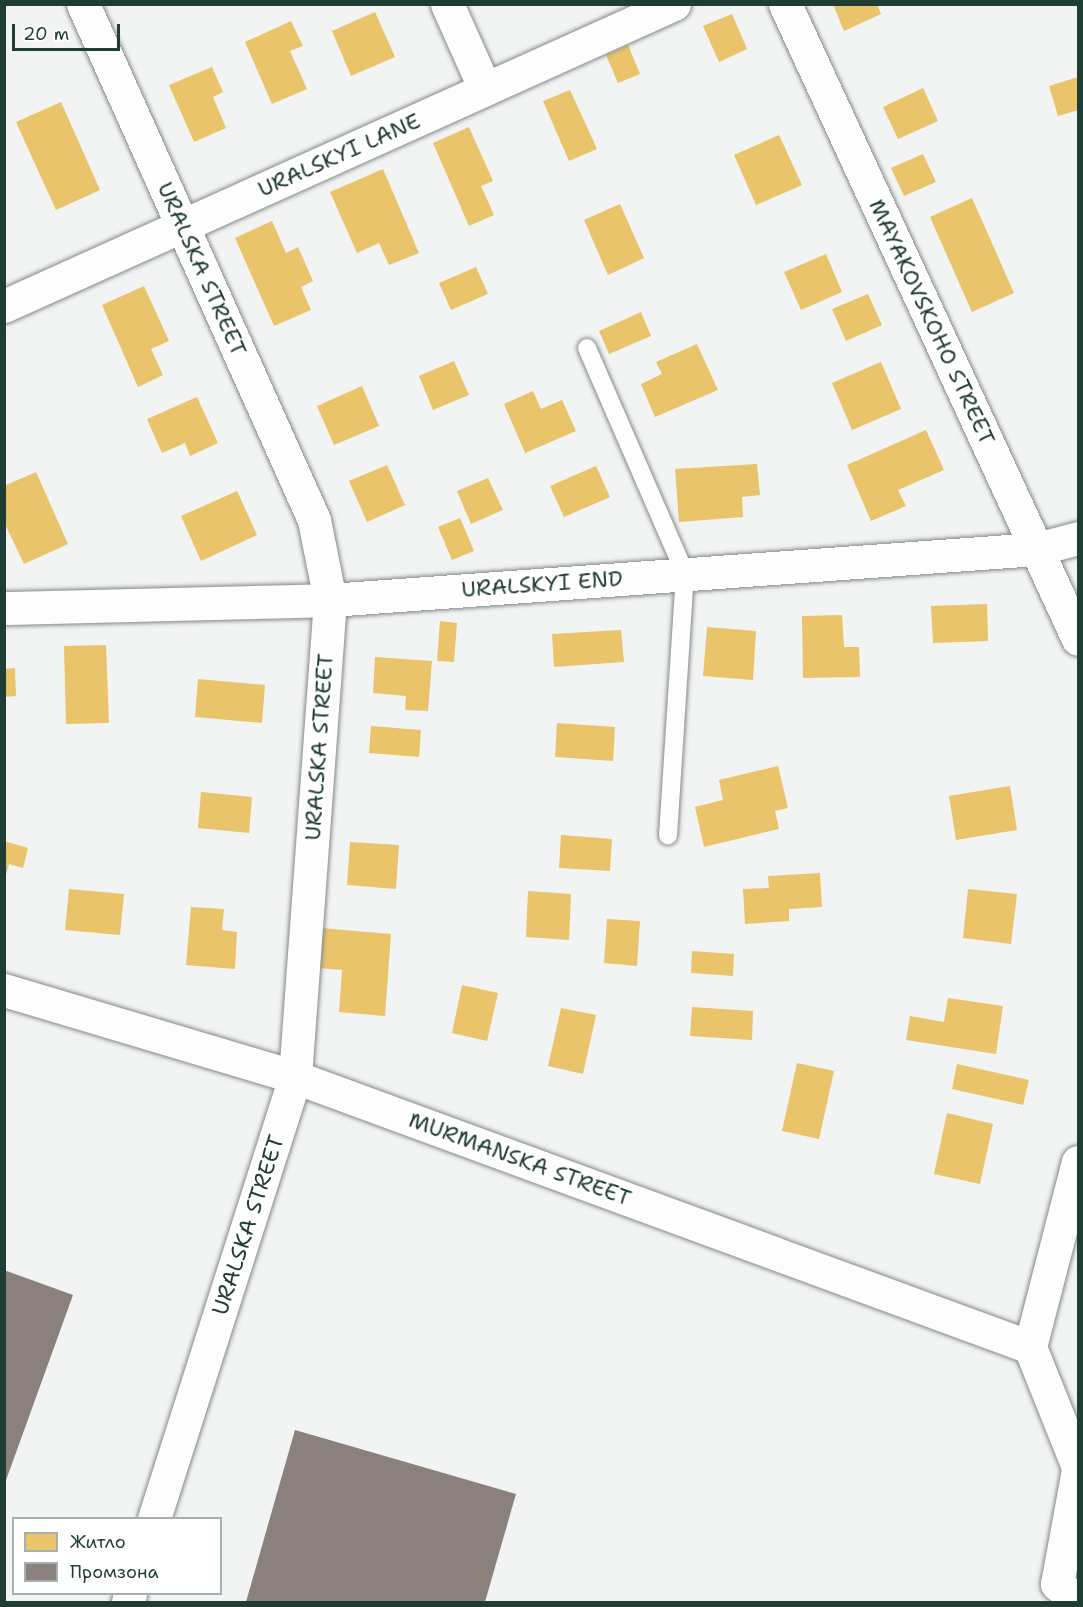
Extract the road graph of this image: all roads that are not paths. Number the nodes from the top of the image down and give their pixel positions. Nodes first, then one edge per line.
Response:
1 (83, 4) edge
2 (447, 4) edge
3 (674, 4) edge
4 (785, 4) edge
5 (485, 90) junction
6 (182, 226) junction
7 (4, 306) edge
8 (587, 348) dead end
9 (1078, 538) edge
10 (1037, 549) junction
11 (685, 573) junction
12 (330, 600) junction
13 (4, 608) edge
14 (1078, 639) edge
15 (668, 835) dead end
16 (4, 990) edge
17 (295, 1077) junction
18 (1078, 1162) edge
19 (1030, 1347) junction
20 (1078, 1469) edge
21 (154, 1517) edge
22 (1063, 1596) edge

1 - 6 street, URALSKA STREET
2 - 5 street
3 - 5 street, URALSKYI LANE
4 - 10 street, MAYAKOVSKOHO STREET
5 - 6 street, URALSKYI LANE
6 - 7 street, URALSKYI LANE
6 - 12 street, URALSKA STREET
8 - 11 lane
9 - 10 street, URALSKYI END
10 - 11 street, URALSKYI END
10 - 14 street, MAYAKOVSKOHO STREET
11 - 12 street, URALSKYI END
11 - 15 lane
12 - 13 street, URALSKYI END
12 - 17 street, URALSKA STREET
16 - 17 street, MURMANSKA STREET
17 - 19 street, MURMANSKA STREET
17 - 21 street, URALSKA STREET
18 - 19 street
19 - 20 street
20 - 22 street

